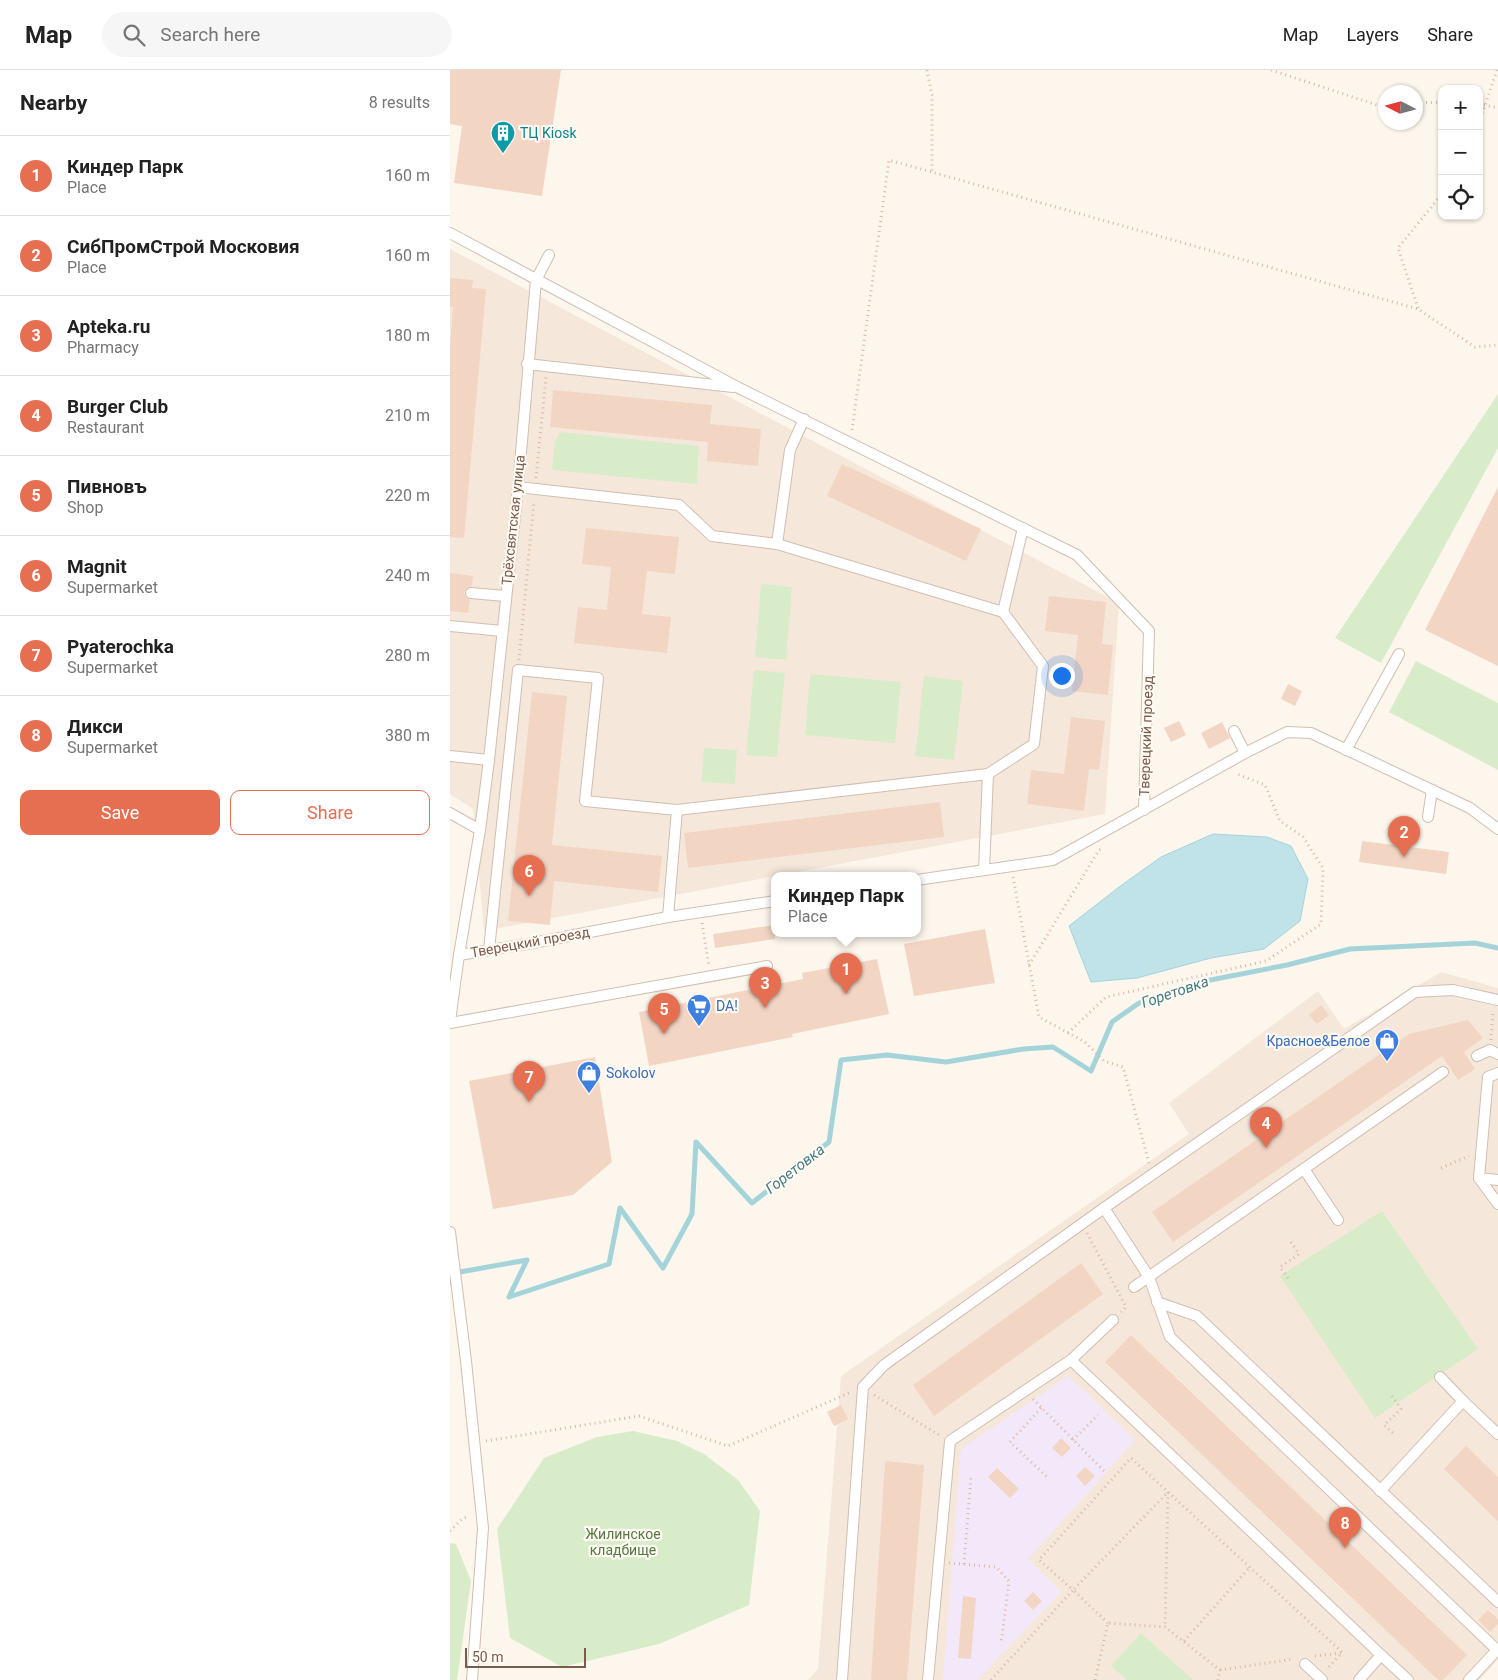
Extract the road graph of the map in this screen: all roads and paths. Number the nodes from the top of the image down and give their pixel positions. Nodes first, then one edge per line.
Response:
1 (927, 70) edge
2 (1270, 70) edge
3 (1497, 70) edge
4 (1438, 102) edge
5 (1423, 103) edge
6 (1378, 105) edge
7 (1485, 105) junction
8 (1498, 108) edge
9 (1483, 111) edge
10 (932, 172) junction
11 (1438, 199) edge
12 (450, 233) edge
13 (549, 255) dead end
14 (536, 280) junction
15 (1418, 309) junction
16 (1498, 345) edge
17 (528, 364) junction
18 (547, 366) junction
19 (739, 388) junction
20 (804, 419) junction
21 (850, 442) junction
22 (518, 487) junction
23 (535, 489) junction
24 (1023, 528) junction
25 (777, 544) junction
26 (471, 593) dead end
27 (506, 596) junction
28 (1003, 612) junction
29 (450, 626) edge
30 (502, 631) junction
31 (1399, 654) dead end
32 (518, 670) junction
33 (1234, 731) dead end
34 (1346, 750) junction
35 (1245, 753) junction
36 (450, 756) edge
37 (488, 760) junction
38 (988, 774) junction
39 (1228, 779) dead end
40 (1432, 790) junction
41 (678, 810) junction
42 (1144, 810) junction
43 (450, 813) edge
44 (1428, 817) dead end
45 (1498, 829) edge
46 (480, 830) junction
47 (1107, 846) dead end
48 (1012, 866) junction
49 (984, 870) junction
50 (921, 879) edge
51 (771, 902) edge
52 (701, 912) junction
53 (668, 917) junction
54 (489, 950) junction
55 (459, 955) junction
56 (1029, 965) junction
57 (767, 966) dead end
58 (711, 976) junction
59 (1496, 1000) edge
60 (450, 1022) edge
61 (1068, 1033) junction
62 (1494, 1052) edge
63 (1477, 1056) dead end
64 (1444, 1072) dead end
65 (1498, 1073) edge
66 (1482, 1151) junction
67 (1441, 1168) dead end
68 (1304, 1169) junction
69 (1152, 1175) junction
70 (1479, 1178) junction
71 (1498, 1180) edge
72 (1498, 1204) edge
73 (1104, 1208) junction
74 (1338, 1220) dead end
75 (1082, 1224) junction
76 (450, 1232) edge
77 (1291, 1242) dead end
78 (1149, 1276) junction
79 (1288, 1278) dead end
80 (1134, 1287) dead end
81 (1157, 1302) junction
82 (1113, 1320) joint
83 (1071, 1360) junction
84 (1440, 1377) dead end
85 (863, 1387) junction
86 (1025, 1391) junction
87 (1392, 1396) dead end
88 (1463, 1401) junction
89 (1041, 1408) junction
90 (1098, 1415) dead end
91 (1394, 1434) dead end
92 (1498, 1434) edge
93 (1073, 1440) junction
94 (950, 1442) junction
95 (474, 1443) junction
96 (1104, 1471) dead end
97 (971, 1477) dead end
98 (1048, 1478) dead end
99 (1380, 1491) junction
100 (1168, 1492) junction
101 (482, 1512) junction
102 (450, 1531) edge
103 (939, 1562) junction
104 (964, 1564) junction
105 (1250, 1568) junction
106 (1073, 1590) junction
107 (1498, 1602) edge
108 (1108, 1623) junction
109 (1165, 1627) junction
110 (1184, 1641) junction
111 (1001, 1644) dead end
112 (1498, 1650) edge
113 (1342, 1652) junction
114 (1314, 1656) dead end
115 (1381, 1656) junction
116 (1300, 1662) joint
117 (1220, 1670) junction
118 (1323, 1677) edge
119 (472, 1680) edge
120 (842, 1680) edge
121 (928, 1680) edge
122 (991, 1680) edge
123 (1096, 1680) edge
124 (1218, 1680) edge
125 (1359, 1680) edge
126 (1408, 1680) edge
127 (1469, 1680) edge

1 - 10 path
2 - 6 path
3 - 7 path
4 - 5 path
7 - 8 path
7 - 9 path
10 - 15 path
10 - 21 path
11 - 15 path
12 - 14 lane
13 - 14 lane
14 - 17 lane, Трёхсвятская улица
14 - 19 lane
15 - 16 path
17 - 18 lane
17 - 22 lane, Трёхсвятская улица
18 - 19 lane
18 - 23 path
19 - 20 lane
20 - 21 lane
20 - 25 lane
21 - 24 lane
22 - 23 lane
22 - 27 lane, Трёхсвятская улица
23 - 25 lane
23 - 32 path
24 - 28 lane
24 - 42 lane, Тверецкий проезд
25 - 28 lane
26 - 27 lane
27 - 30 lane, Трёхсвятская улица
28 - 38 lane
29 - 30 lane
30 - 37 lane, Трёхсвятская улица
31 - 34 lane
32 - 41 lane
32 - 54 lane
33 - 35 lane
34 - 35 lane
34 - 40 lane
35 - 42 lane
36 - 37 lane
37 - 46 lane, Тверецкий проезд
38 - 41 lane
38 - 49 lane
39 - 61 path
40 - 44 lane
40 - 45 lane
41 - 53 lane
42 - 48 lane, Тверецкий проезд
43 - 46 lane
46 - 55 lane, Тверецкий проезд
47 - 56 path
48 - 49 lane, Тверецкий проезд
48 - 56 path
49 - 50 lane, Тверецкий проезд
51 - 52 lane, Тверецкий проезд
52 - 53 lane, Тверецкий проезд
52 - 58 path
53 - 54 lane, Тверецкий проезд
54 - 55 lane, Тверецкий проезд
55 - 60 lane
56 - 61 path
57 - 58 lane
58 - 60 lane
59 - 62 path
59 - 69 lane
61 - 69 path
62 - 63 lane
64 - 68 lane
65 - 66 lane
66 - 67 path
66 - 70 lane
68 - 74 lane
68 - 78 lane
69 - 73 lane
70 - 71 lane
70 - 72 lane
73 - 75 lane
73 - 78 lane
75 - 82 path
75 - 85 lane
76 - 95 lane
77 - 79 path
78 - 80 lane
78 - 81 lane
81 - 99 lane
81 - 112 lane
82 - 83 lane
83 - 86 lane
83 - 115 lane
84 - 88 lane
85 - 94 path
85 - 95 path
85 - 120 lane
86 - 89 path
86 - 94 lane
87 - 91 path
88 - 92 lane
88 - 99 lane
89 - 93 path
89 - 98 path
90 - 93 path
93 - 96 path
94 - 103 lane
95 - 101 lane
97 - 104 path
99 - 107 lane
100 - 105 path
100 - 106 path
100 - 106 path
100 - 109 path
101 - 102 path
101 - 119 lane
103 - 104 path
103 - 121 lane
104 - 111 path
105 - 110 path
105 - 113 path
106 - 108 path
106 - 122 path
108 - 109 path
108 - 123 path
109 - 110 path
110 - 117 path
112 - 127 lane
113 - 114 path
113 - 118 path
115 - 125 lane
115 - 126 lane
116 - 117 path
116 - 118 lane
117 - 124 path

